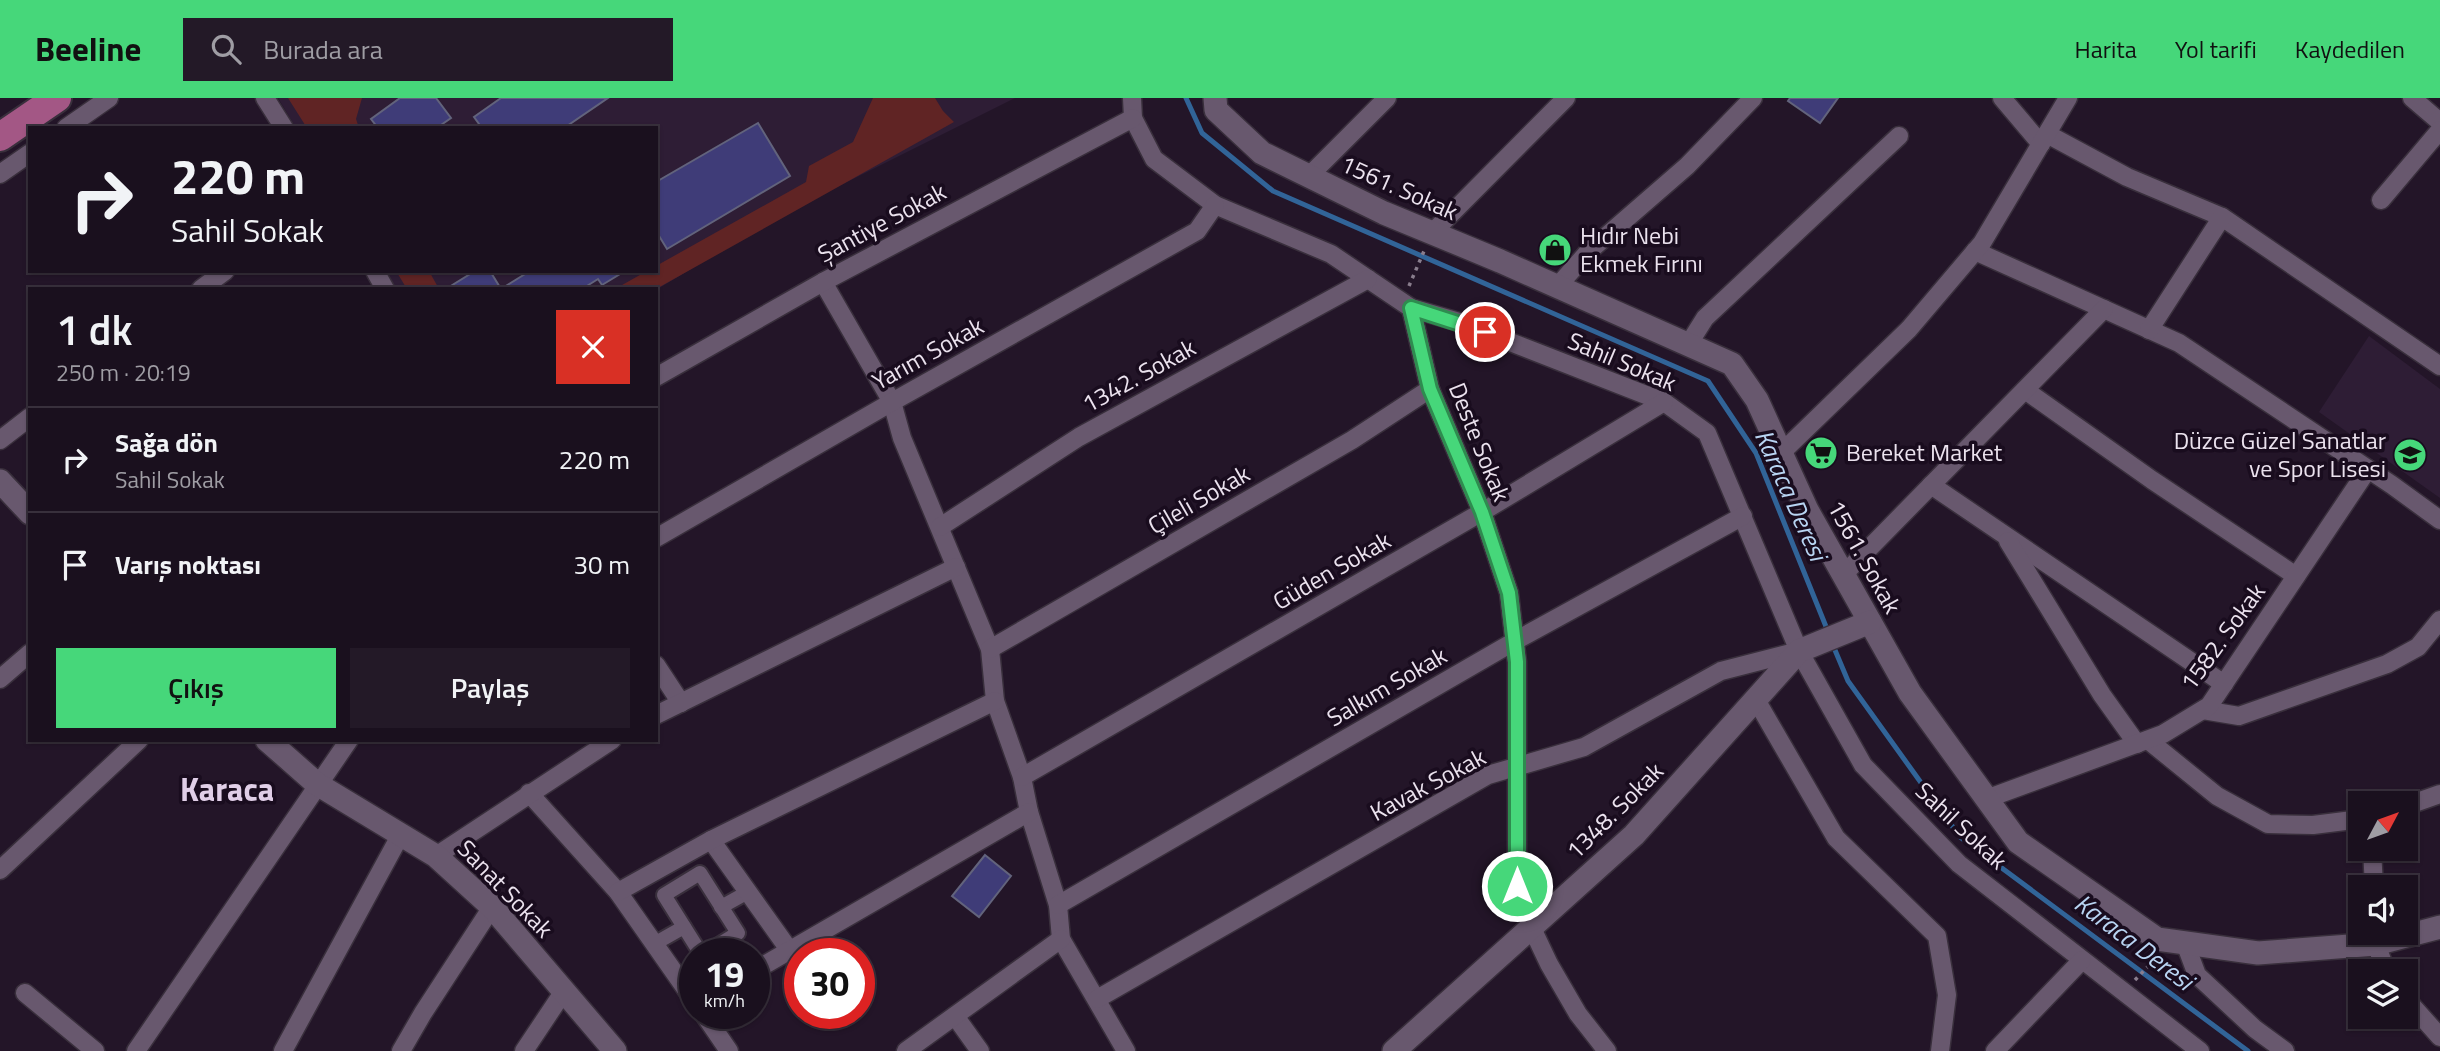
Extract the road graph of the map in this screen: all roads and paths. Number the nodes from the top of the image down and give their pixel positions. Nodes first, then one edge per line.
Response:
1 (57, 98) edge
2 (108, 98) edge
3 (265, 98) edge
4 (1132, 98) edge
5 (1214, 98) edge
6 (1387, 98) edge
7 (1566, 98) edge
8 (1753, 98) edge
9 (2002, 98) edge
10 (2068, 98) edge
11 (2412, 98) edge
12 (1133, 118) junction
13 (2440, 122) edge
14 (69, 126) edge
15 (283, 126) edge
16 (2440, 130) edge
17 (1899, 136) dead end
18 (0, 137) edge
19 (2044, 139) junction
20 (28, 154) edge
21 (0, 174) edge
22 (1309, 176) junction
23 (2381, 200) dead end
24 (1215, 205) junction
25 (2222, 217) junction
26 (1432, 233) junction
27 (1975, 251) junction
28 (222, 273) edge
29 (1368, 278) junction
30 (822, 282) junction
31 (204, 287) edge
32 (1558, 287) junction
33 (1406, 305) junction
34 (2105, 309) junction
35 (2149, 330) junction
36 (1688, 345) junction
37 (2440, 366) edge
38 (658, 376) edge
39 (1430, 389) junction
40 (2025, 390) junction
41 (892, 402) junction
42 (1664, 402) junction
43 (28, 419) edge
44 (0, 440) edge
45 (1781, 453) junction
46 (2368, 469) junction
47 (0, 481) edge
48 (1931, 485) junction
49 (28, 511) edge
50 (1482, 512) junction
51 (1743, 516) junction
52 (2440, 520) edge
53 (940, 527) junction
54 (2004, 535) junction
55 (658, 537) edge
56 (956, 567) junction
57 (1843, 575) junction
58 (2297, 576) junction
59 (2440, 620) edge
60 (1870, 622) junction
61 (1515, 641) junction
62 (990, 649) junction
63 (1799, 651) junction
64 (28, 655) edge
65 (658, 668) edge
66 (0, 679) edge
67 (2224, 684) junction
68 (1755, 698) junction
69 (995, 701) junction
70 (681, 703) junction
71 (2203, 710) junction
72 (658, 714) edge
73 (137, 742) edge
74 (269, 742) edge
75 (348, 742) edge
76 (609, 742) edge
77 (2143, 742) junction
78 (1518, 767) junction
79 (1022, 777) junction
80 (317, 785) junction
81 (529, 793) junction
82 (2440, 794) edge
83 (1986, 799) junction
84 (2418, 802) edge
85 (1030, 812) junction
86 (2348, 821) edge
87 (401, 834) junction
88 (711, 840) junction
89 (436, 856) junction
90 (672, 862) junction
91 (0, 870) edge
92 (684, 883) junction
93 (618, 892) junction
94 (748, 892) junction
95 (1058, 905) junction
96 (492, 907) junction
97 (721, 907) junction
98 (1531, 926) junction
99 (684, 927) junction
100 (2440, 927) edge
101 (2418, 931) edge
102 (691, 938) edge
103 (733, 938) edge
104 (812, 938) edge
105 (1061, 939) junction
106 (2157, 939) junction
107 (2348, 942) edge
108 (784, 943) edge
109 (2185, 943) junction
110 (654, 944) junction
111 (2082, 960) junction
112 (679, 979) edge
113 (564, 991) junction
114 (25, 993) dead end
115 (2129, 996) junction
116 (1097, 999) junction
117 (2418, 1012) edge
118 (955, 1016) junction
119 (714, 1029) edge
120 (2440, 1037) edge
121 (95, 1051) edge
122 (136, 1051) edge
123 (283, 1051) edge
124 (401, 1051) edge
125 (524, 1051) edge
126 (615, 1051) edge
127 (729, 1051) edge
128 (906, 1051) edge
129 (980, 1051) edge
130 (1126, 1051) edge
131 (1394, 1051) edge
132 (1607, 1051) edge
133 (1940, 1051) edge
134 (1995, 1051) edge
135 (2200, 1051) edge
136 (2285, 1051) edge

1 - 18 main road
2 - 14 street
3 - 15 street
4 - 12 street, Sahil Sokak
5 - 22 street, 1561. Sokak
6 - 22 street
7 - 26 street
8 - 32 street
9 - 19 street
10 - 19 street
11 - 13 street
12 - 24 street, Sahil Sokak
12 - 30 street, Şantiye Sokak
16 - 23 street
17 - 36 street
19 - 25 street
19 - 27 street
20 - 21 street
22 - 26 street, 1561. Sokak
24 - 29 street, Sahil Sokak
24 - 41 street, Yarım Sokak
25 - 35 street
25 - 37 street
26 - 32 street, 1561. Sokak
26 - 33 path
27 - 34 street
27 - 45 street
28 - 31 street
29 - 33 street, Sahil Sokak
29 - 53 street, 1342. Sokak
30 - 38 street, Şantiye Sokak
30 - 41 street
32 - 36 street, 1561. Sokak
33 - 39 street, Deste Sokak
33 - 42 street, Sahil Sokak
34 - 35 street
34 - 40 street
35 - 46 street
36 - 45 street, 1561. Sokak
39 - 50 street, Deste Sokak
39 - 62 street, Çileli Sokak
40 - 48 street
40 - 58 street
41 - 53 street
41 - 55 street, Yarım Sokak
42 - 50 street, Güden Sokak
42 - 51 street, Sahil Sokak
43 - 44 street
45 - 57 street, 1561. Sokak
46 - 52 street
46 - 58 street, 1582. Sokak
47 - 49 street
48 - 54 street
48 - 57 street
50 - 61 street, Deste Sokak
50 - 79 street, Güden Sokak
51 - 61 street, Salkım Sokak
51 - 63 street, Sahil Sokak
53 - 56 street
54 - 67 street
54 - 77 street
56 - 62 street
56 - 70 street
57 - 60 street, 1561. Sokak
58 - 67 street, 1582. Sokak
59 - 71 street
60 - 63 street
60 - 83 street, 1561. Sokak
61 - 78 street, Deste Sokak
61 - 95 street, Salkım Sokak
62 - 69 street
63 - 68 street, 1348. Sokak
63 - 78 street, Kavak Sokak
63 - 111 street, Sahil Sokak
64 - 66 street
65 - 70 street
67 - 71 street, 1582. Sokak
68 - 98 street, 1348. Sokak
68 - 133 street
69 - 79 street
69 - 88 street
70 - 72 street
71 - 77 street, 1582. Sokak
73 - 91 street
74 - 80 street, Sanat Sokak
75 - 80 street
76 - 81 street
77 - 83 street, 1582. Sokak
77 - 86 street
78 - 98 street, Deste Sokak
78 - 116 street, Kavak Sokak
79 - 85 street
80 - 87 street, Sanat Sokak
80 - 122 street
81 - 89 street
81 - 93 street
82 - 84 street
83 - 106 street, 1561. Sokak
85 - 95 street
85 - 104 street
87 - 89 street, Sanat Sokak
87 - 123 street
88 - 90 street
88 - 94 street
89 - 96 street, Sanat Sokak
90 - 92 street
90 - 93 street
92 - 97 street
92 - 99 street
93 - 110 street
94 - 97 street
94 - 108 street
95 - 105 street
96 - 113 street, Sanat Sokak
96 - 124 street
97 - 103 street
98 - 131 street, 1348. Sokak
98 - 132 street, Deste Sokak
99 - 102 street
99 - 110 street
100 - 101 street, 1561. Sokak
105 - 116 street
105 - 118 street
106 - 109 street, 1561. Sokak
106 - 115 path
107 - 109 street, 1561. Sokak
109 - 136 street
110 - 112 street
111 - 115 street, Sahil Sokak
111 - 134 street
113 - 125 street
113 - 126 street, Sanat Sokak
114 - 121 street
115 - 135 street, Sahil Sokak
116 - 130 street
117 - 120 street
118 - 128 street
118 - 129 street
119 - 127 street

